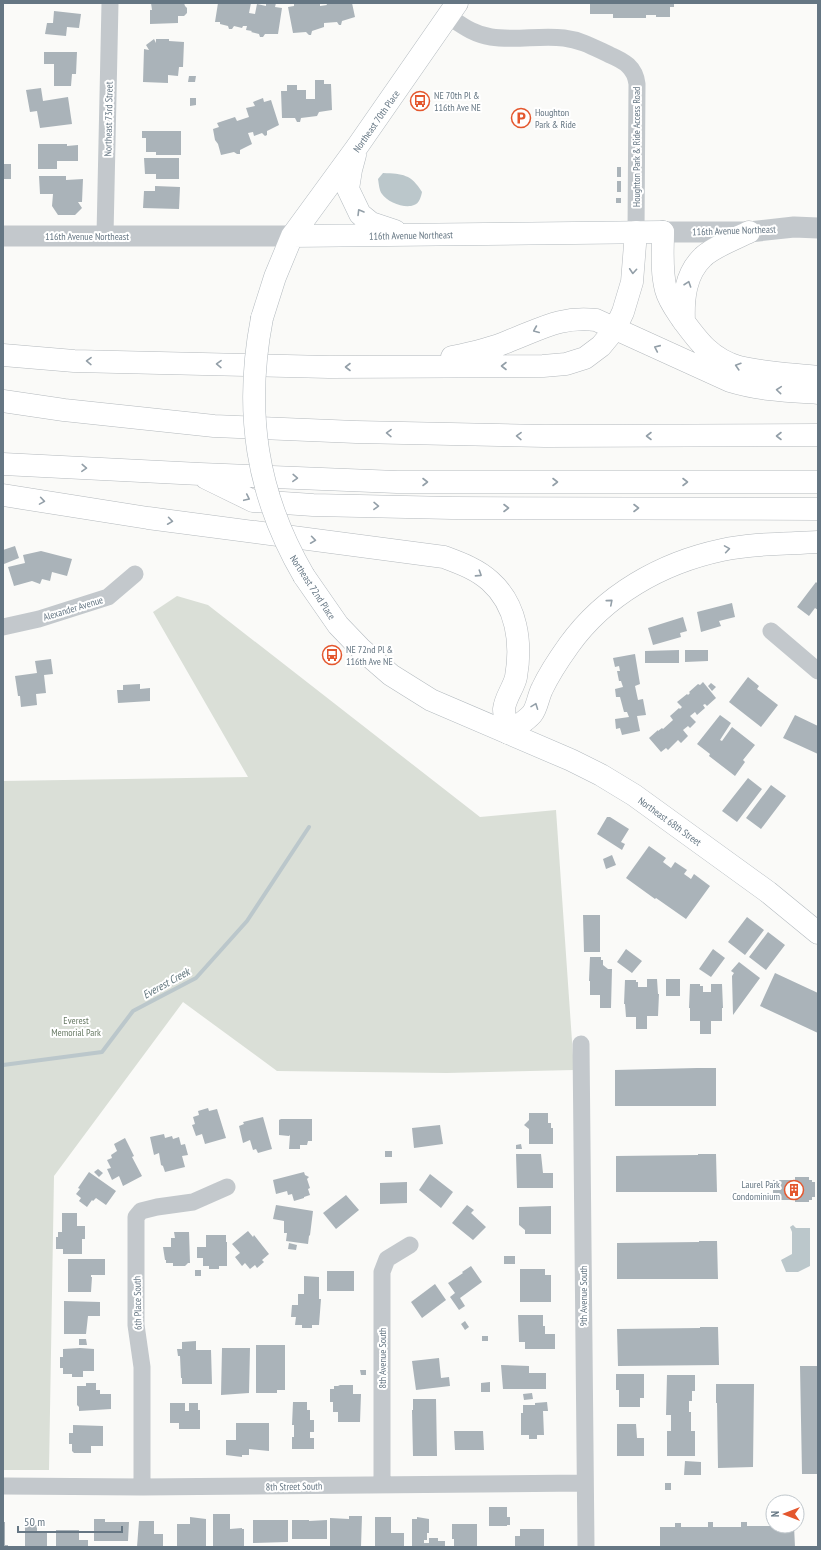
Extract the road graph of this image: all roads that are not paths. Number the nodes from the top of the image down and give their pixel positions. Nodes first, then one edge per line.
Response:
1 (110, 3) edge
2 (452, 10) edge
3 (357, 147) junction
4 (818, 228) edge
5 (636, 232) junction
6 (663, 232) junction
7 (749, 232) junction
8 (406, 234) junction
9 (105, 235) junction
10 (3, 236) edge
11 (292, 236) junction
12 (684, 322) junction
13 (615, 329) junction
14 (3, 355) edge
15 (387, 367) junction
16 (818, 377) edge
17 (818, 393) edge
18 (3, 401) edge
19 (818, 435) edge
20 (3, 464) edge
21 (200, 474) junction
22 (818, 482) edge
23 (3, 495) edge
24 (818, 509) edge
25 (818, 542) edge
26 (135, 574) dead end
27 (3, 628) edge
28 (771, 632) dead end
29 (818, 671) edge
30 (508, 733) junction
31 (818, 933) edge
32 (582, 1044) dead end
33 (226, 1188) dead end
34 (410, 1245) dead end
35 (585, 1483) junction
36 (382, 1485) junction
37 (3, 1486) edge
38 (142, 1487) junction
39 (586, 1547) edge

1 - 9 street, Northeast 73rd Street
2 - 3 main road, Northeast 70th Place
2 - 5 street, Houghton Park & Ride Access Road
8 -> 3 main road
3 - 11 main road, Northeast 70th Place
4 - 7 street, 116th Avenue Northeast
5 - 6 main road, 116th Avenue Northeast
5 - 8 main road, 116th Avenue Northeast
5 -> 13 main road
6 - 7 street, 116th Avenue Northeast
6 - 12 main road
12 -> 7 main road
8 - 11 main road, 116th Avenue Northeast
9 - 10 street, 116th Avenue Northeast
9 - 11 street, 116th Avenue Northeast
11 - 30 main road, Northeast 72nd Place, bridge
16 -> 12 main road
13 -> 15 main road
13 -> 15 main road
17 -> 13 main road
15 -> 14 main road
19 -> 18 main road
20 -> 21 main road
21 -> 22 main road
21 -> 24 main road
23 -> 30 main road
30 -> 25 main road
26 - 27 street, Alexander Avenue
28 - 29 street
30 - 31 main road, Northeast 68th Street
32 - 35 street, 9th Avenue South
33 - 38 street, 6th Place South
34 - 36 street, 8th Avenue South
35 - 36 street, 8th Street South
35 - 39 street, 9th Avenue South
36 - 38 street, 8th Street South
37 - 38 street, 8th Street South

